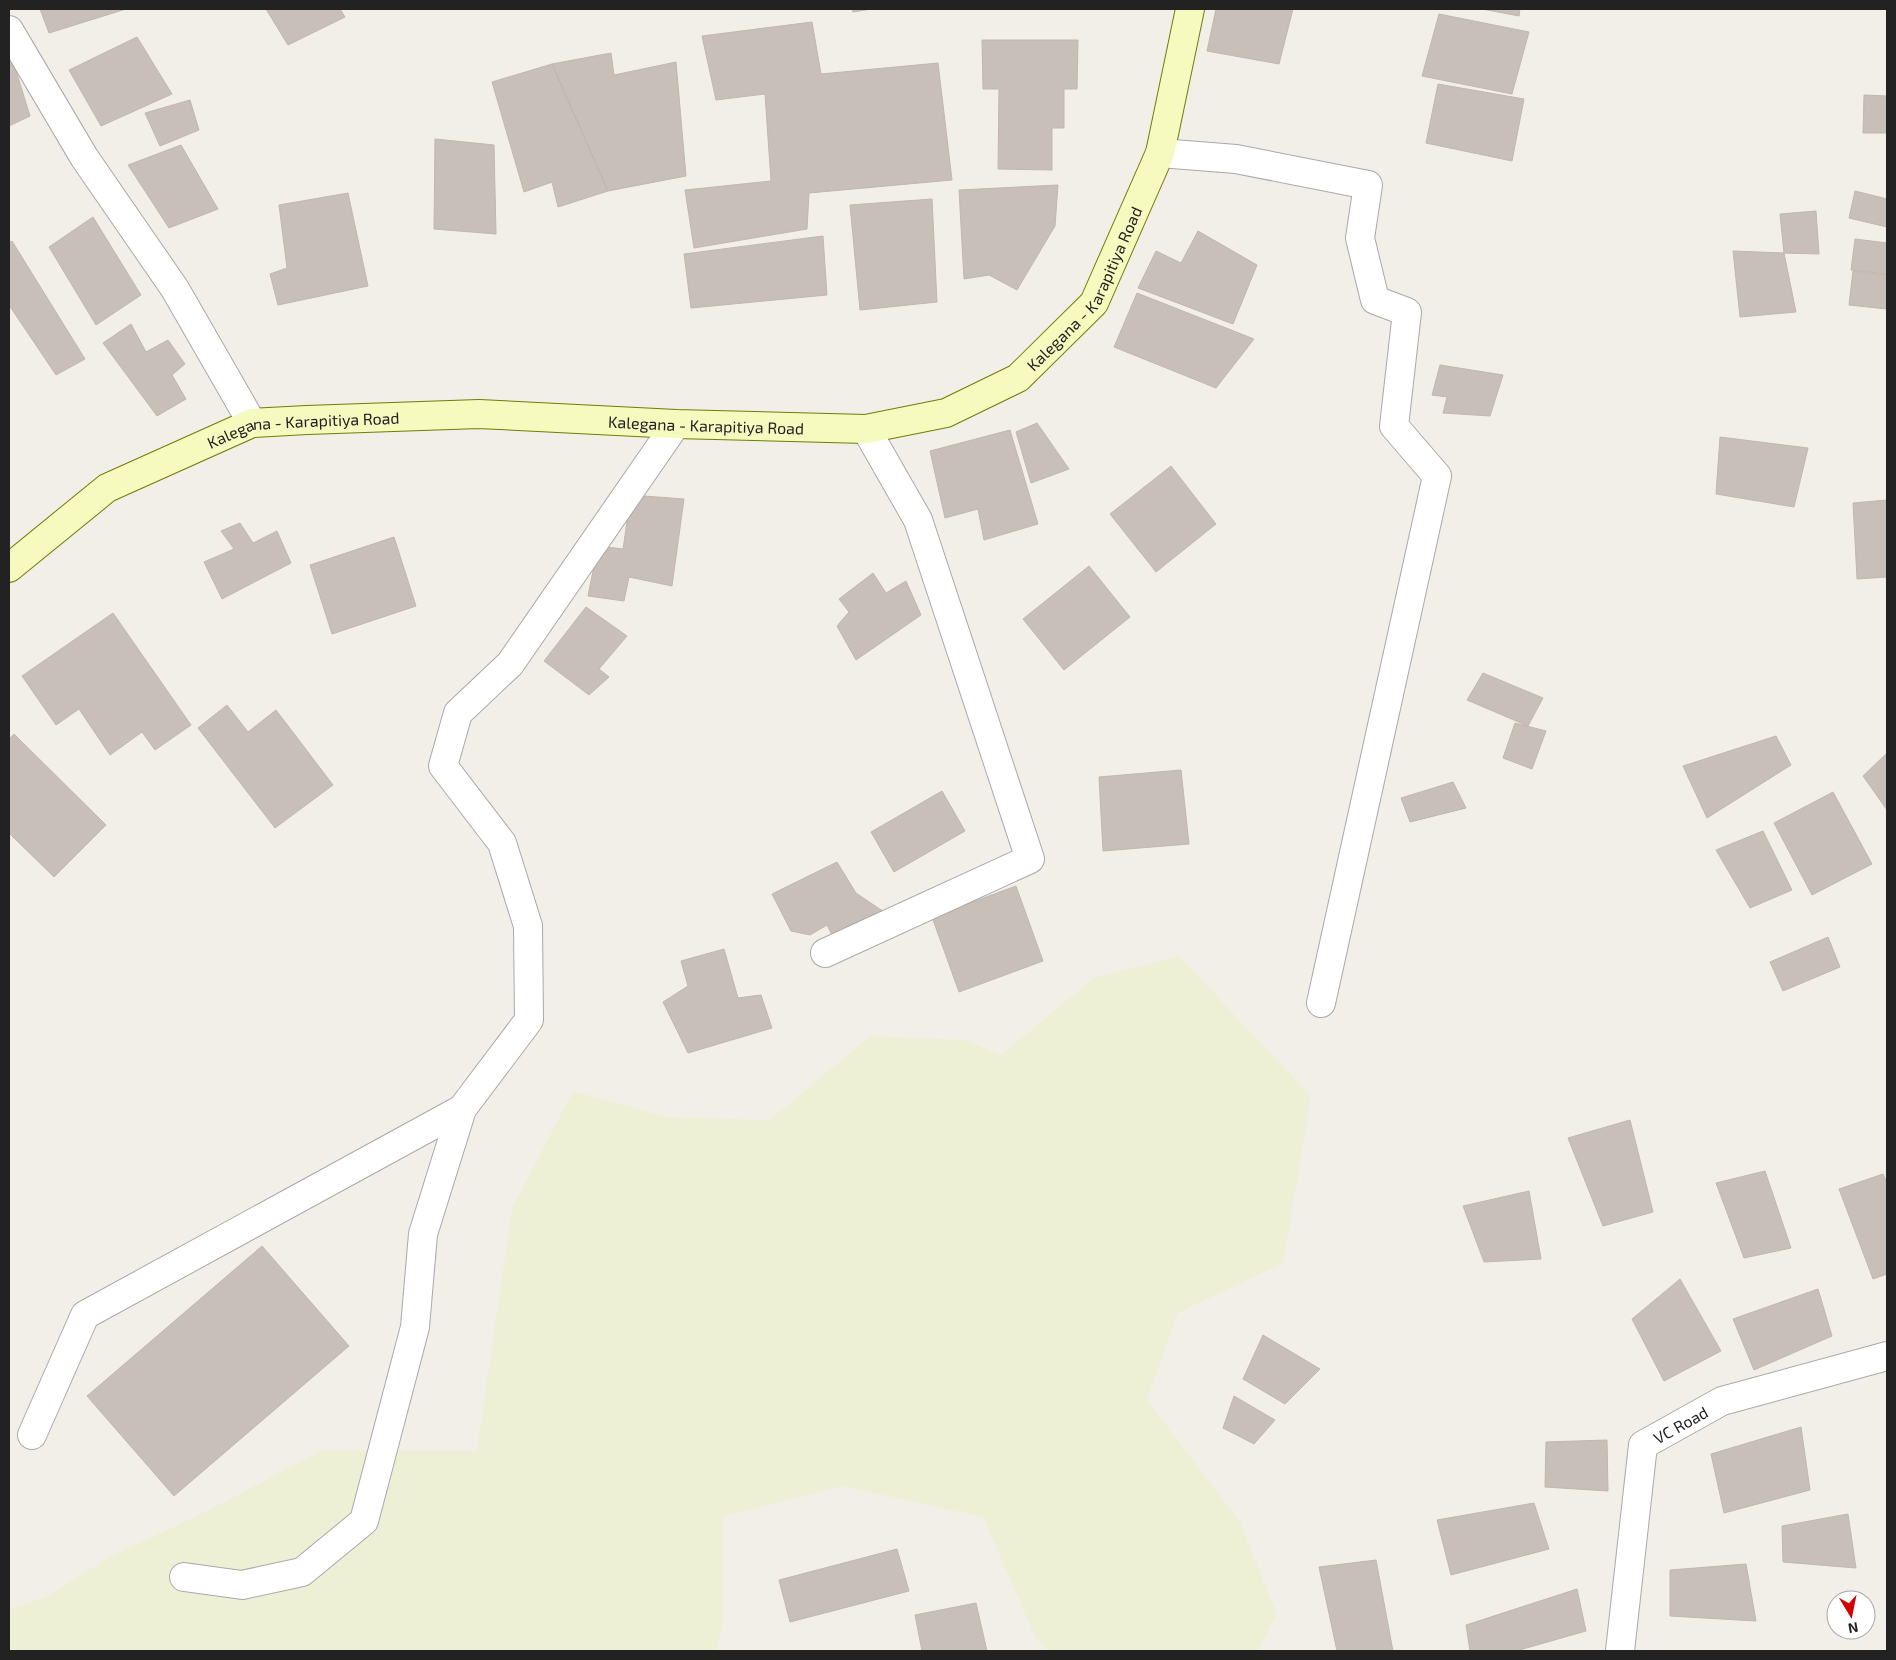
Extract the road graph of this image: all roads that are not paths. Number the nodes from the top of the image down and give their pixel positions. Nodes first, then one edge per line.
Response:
1 (1190, 9) edge
2 (9, 30) edge
3 (1160, 153) junction
4 (252, 423) junction
5 (676, 424) junction
6 (866, 430) junction
7 (9, 568) edge
8 (825, 954) dead end
9 (1321, 1003) dead end
10 (462, 1109) junction
11 (1887, 1356) edge
12 (32, 1435) dead end
13 (184, 1577) dead end
14 (1620, 1651) edge

1 - 3 main road, Kalegana - Karapitiya Road
2 - 4 street
3 - 6 main road, Kalegana - Karapitiya Road
3 - 9 street
4 - 5 main road, Kalegana - Karapitiya Road
4 - 7 main road, Kalegana - Karapitiya Road
5 - 6 main road, Kalegana - Karapitiya Road
5 - 10 street
6 - 8 street
10 - 12 street
10 - 13 street
11 - 14 street, VC Road

